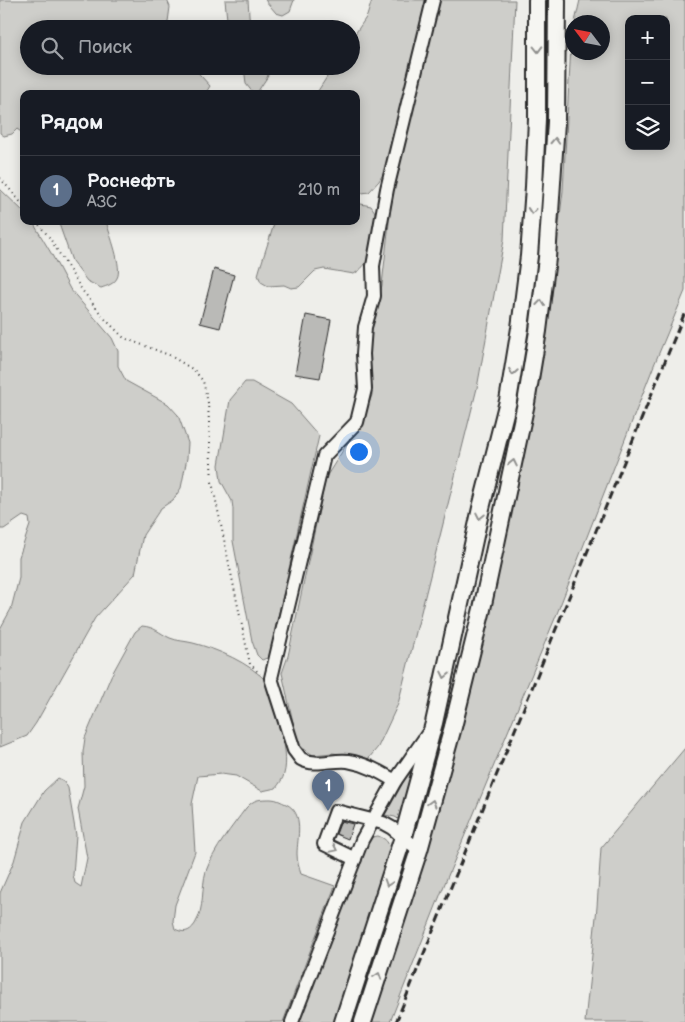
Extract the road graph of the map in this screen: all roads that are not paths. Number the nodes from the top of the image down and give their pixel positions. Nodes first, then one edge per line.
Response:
1 (433, 0) edge
2 (537, 0) edge
3 (557, 0) edge
4 (434, 723) junction
5 (453, 727) junction
6 (395, 781) junction
7 (373, 820) junction
8 (403, 837) junction
9 (419, 850) junction
10 (355, 859) junction
11 (292, 1022) edge
12 (343, 1022) edge
13 (363, 1022) edge

1 - 6 lane
2 -> 4 main road
5 -> 3 main road
4 - 5 main road
4 - 6 lane
4 - 8 main road
9 -> 5 main road
6 - 7 lane
7 - 8 lane
7 - 10 lane
7 -> 10 lane
8 - 9 lane
8 -> 12 main road
13 -> 9 main road
10 - 11 lane

